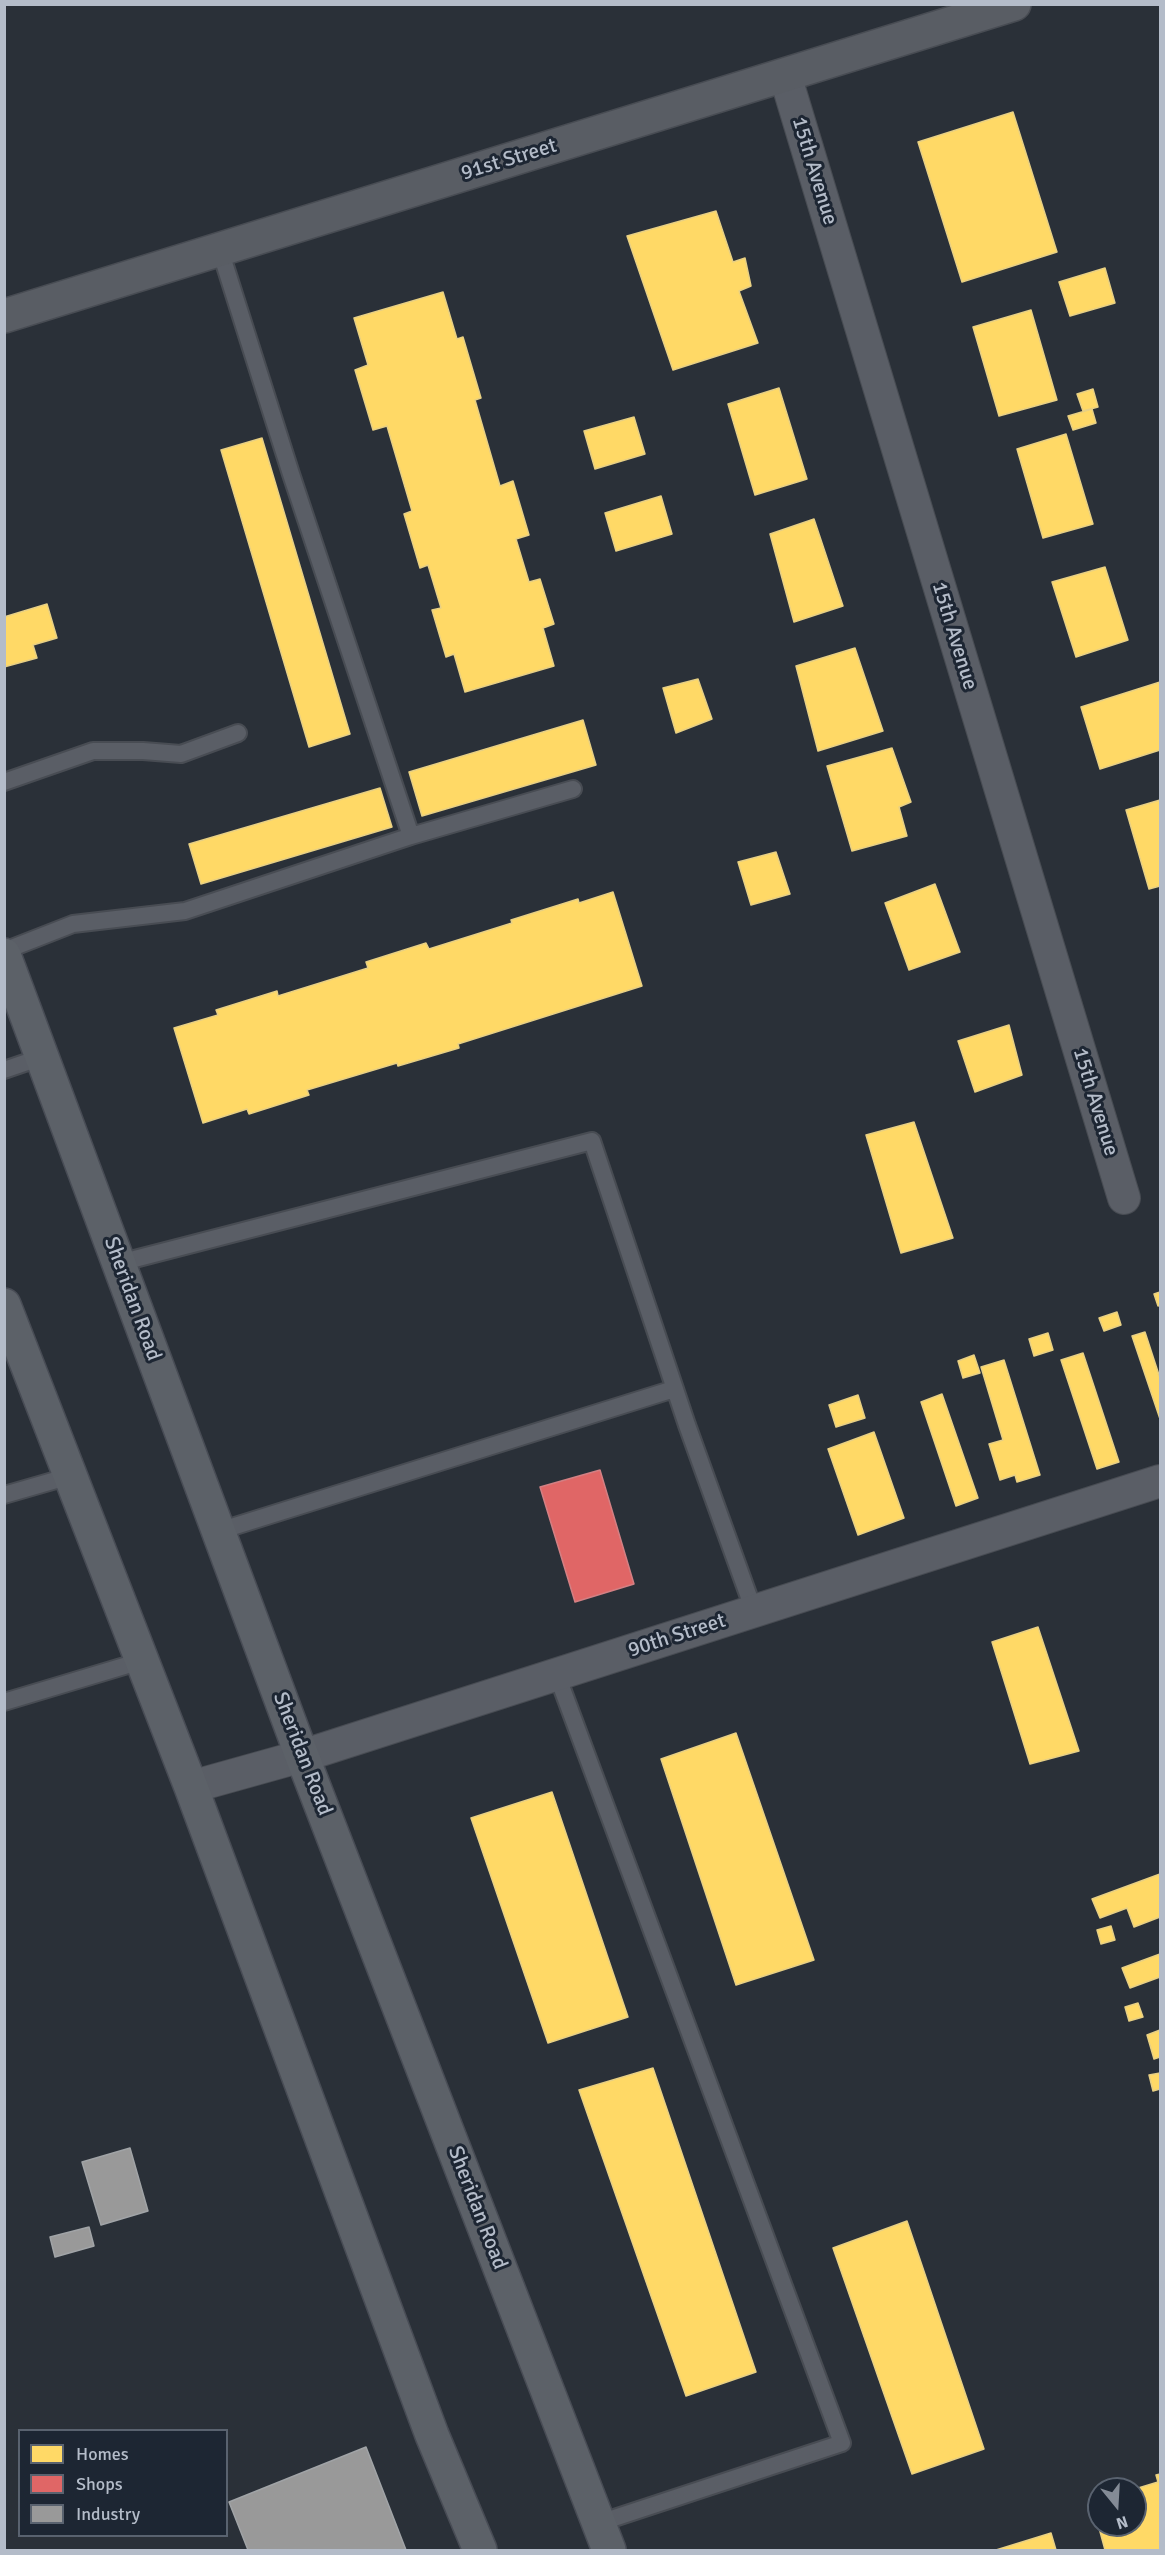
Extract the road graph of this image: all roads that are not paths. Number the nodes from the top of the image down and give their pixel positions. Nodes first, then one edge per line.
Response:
1 (1014, 4) edge
2 (785, 75) junction
3 (220, 250) junction
4 (4, 316) edge
5 (238, 733) dead end
6 (4, 782) edge
7 (573, 789) dead end
8 (411, 836) junction
9 (4, 953) edge
10 (42, 1057) junction
11 (4, 1070) edge
12 (1124, 1198) dead end
13 (119, 1263) junction
14 (4, 1305) edge
15 (674, 1389) junction
16 (70, 1476) junction
17 (1161, 1481) edge
18 (4, 1495) edge
19 (219, 1531) junction
20 (754, 1611) junction
21 (141, 1661) junction
22 (557, 1675) junction
23 (4, 1702) edge
24 (302, 1756) junction
25 (191, 1787) junction
26 (604, 2537) edge
27 (480, 2550) edge

1 - 2 street, 91st Street
2 - 3 street, 91st Street
2 - 12 street, 15th Avenue
3 - 4 street, 91st Street
3 - 8 lane
5 - 6 lane
7 - 8 lane
8 - 9 lane
9 - 10 main road, Sheridan Road
10 - 11 lane
10 - 13 main road, Sheridan Road
13 - 15 lane
13 - 19 main road, Sheridan Road
14 - 16 main road
15 - 19 lane
15 - 20 lane
16 - 18 lane
16 - 21 main road
17 - 20 street, 90th Street
19 - 24 main road, Sheridan Road
20 - 22 street, 90th Street
21 - 23 lane
21 - 25 main road
22 - 24 street, 90th Street
22 - 26 lane
24 - 25 street, 90th Street
24 - 26 main road, Sheridan Road
25 - 27 main road

